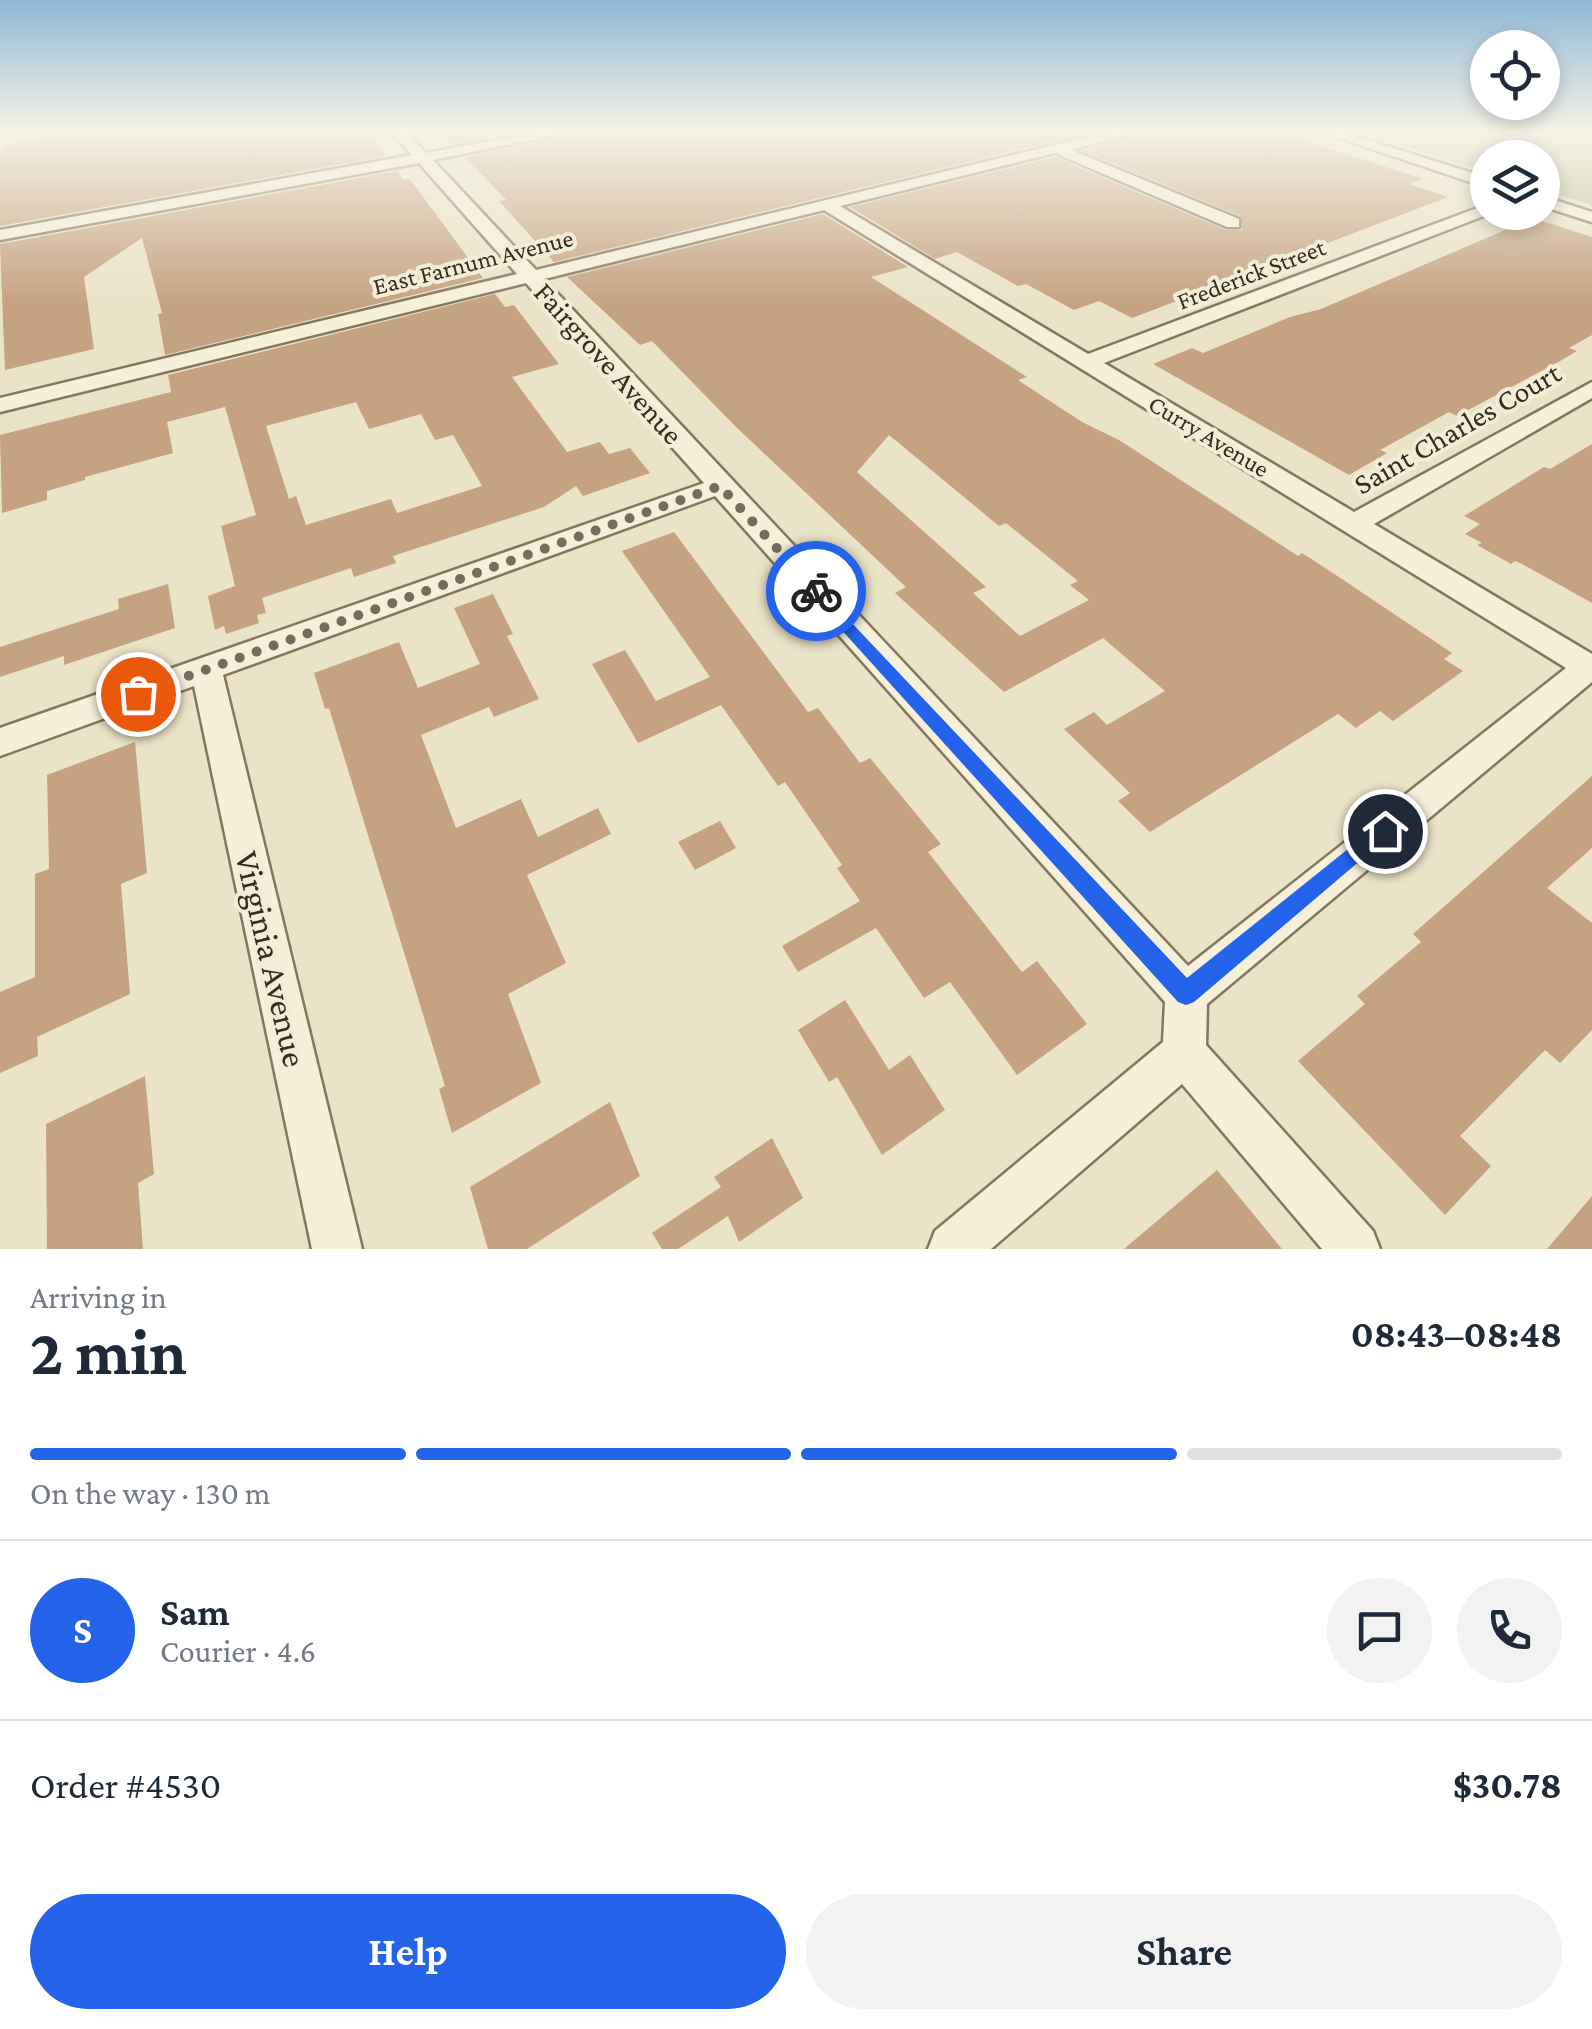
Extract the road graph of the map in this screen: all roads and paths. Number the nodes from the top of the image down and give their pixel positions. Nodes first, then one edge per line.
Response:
1 (256, 188) edge
2 (450, 188) edge
3 (890, 188) edge
4 (1151, 188) edge
5 (825, 204) junction
6 (1560, 206) edge
7 (1470, 215) edge
8 (1592, 216) edge
9 (1233, 223) dead end
10 (0, 235) edge
11 (530, 276) junction
12 (1087, 362) junction
13 (1592, 389) edge
14 (0, 404) edge
15 (720, 486) junction
16 (1354, 524) junction
17 (1590, 668) edge
18 (206, 670) junction
19 (0, 742) edge
20 (1186, 994) junction
21 (1184, 1053) junction
22 (336, 1249) edge
23 (953, 1249) edge
24 (1355, 1249) edge

1 - 10 street
2 - 11 street, Fairgrove Avenue
3 - 5 street, East Farnum Avenue
4 - 9 street
5 - 11 street, East Farnum Avenue
5 - 12 street, Curry Avenue
6 - 8 street
7 - 12 street, Frederick Street
11 - 14 street, East Farnum Avenue
11 - 15 street, Fairgrove Avenue
12 - 16 street, Curry Avenue
13 - 16 street, Saint Charles Court
15 - 18 street
15 - 20 street, Fairgrove Avenue
16 - 17 street, Curry Avenue
17 - 20 street
18 - 19 street
18 - 22 street, Virginia Avenue
20 - 21 street
21 - 23 street
21 - 24 street

